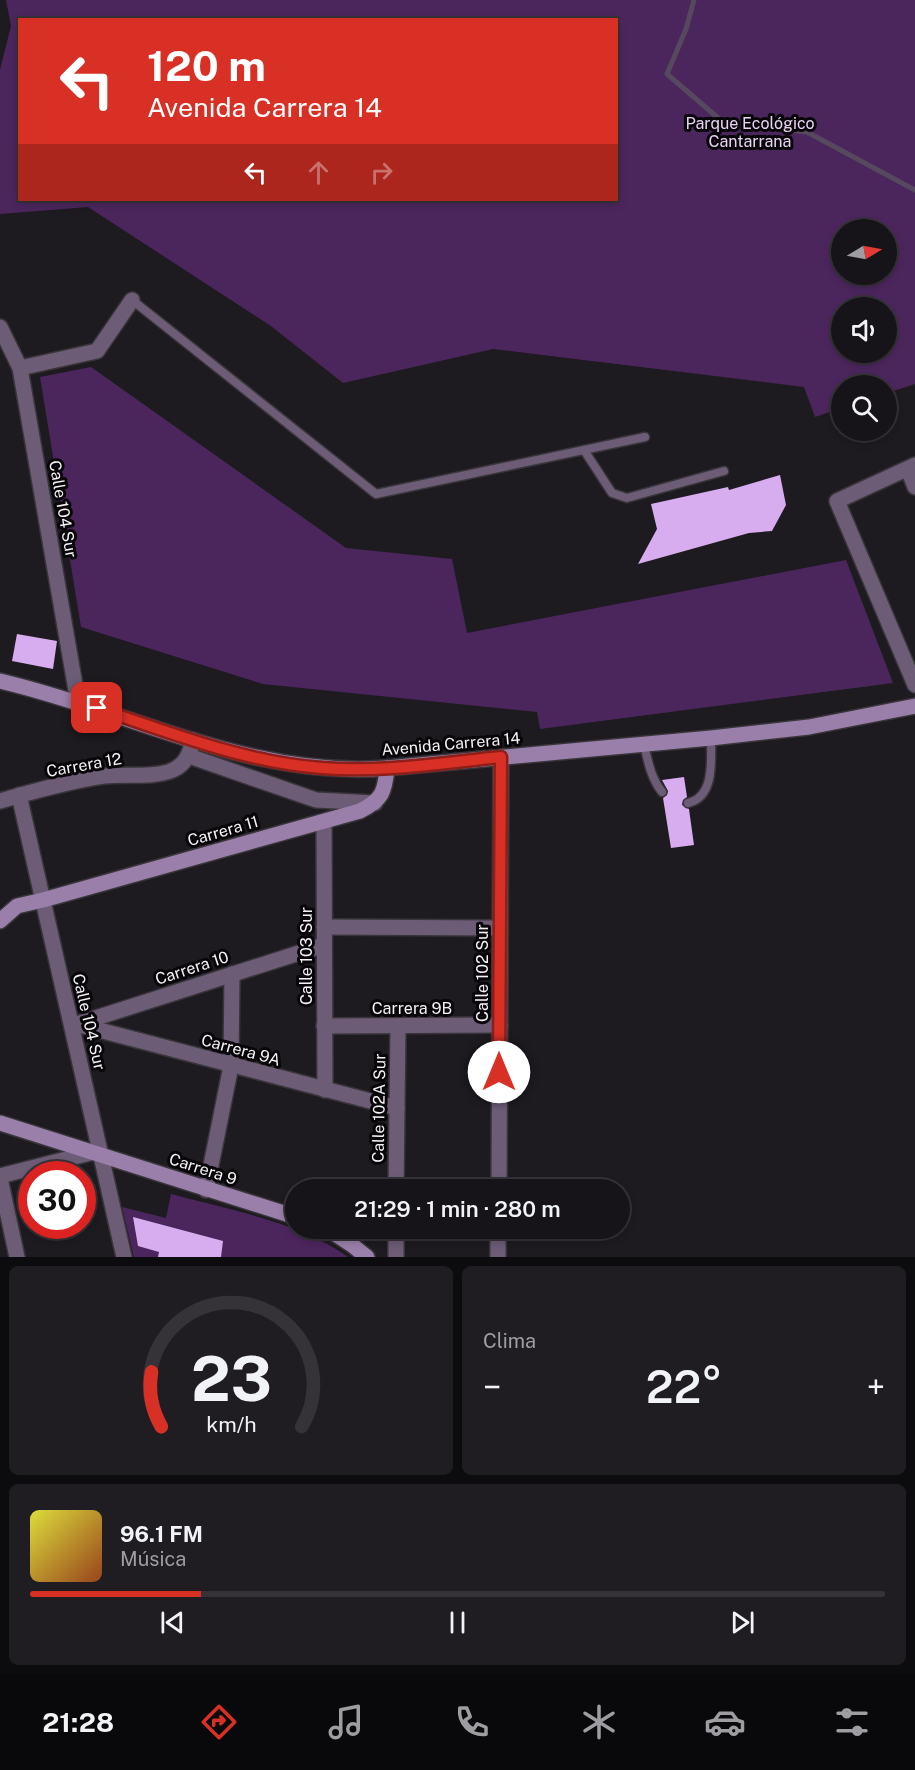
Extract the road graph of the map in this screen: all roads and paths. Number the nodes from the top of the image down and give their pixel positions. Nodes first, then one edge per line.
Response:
1 (132, 300) joint
2 (0, 327) edge
3 (20, 368) junction
4 (645, 437) dead end
5 (584, 450) junction
6 (911, 467) edge
7 (724, 471) dead end
8 (915, 487) edge
9 (0, 681) edge
10 (915, 686) edge
11 (78, 702) junction
12 (915, 706) edge
13 (711, 738) junction
14 (193, 740) junction
15 (645, 744) junction
16 (189, 756) junction
17 (501, 757) junction
18 (387, 768) junction
19 (663, 792) dead end
20 (19, 795) junction
21 (0, 801) edge
22 (375, 803) junction
23 (688, 803) dead end
24 (324, 822) junction
25 (43, 900) junction
26 (17, 906) junction
27 (0, 910) edge
28 (0, 921) edge
29 (324, 927) junction
30 (500, 928) junction
31 (324, 945) junction
32 (232, 974) junction
33 (74, 1025) junction
34 (500, 1025) junction
35 (324, 1026) junction
36 (398, 1026) junction
37 (231, 1066) junction
38 (325, 1090) junction
39 (397, 1108) junction
40 (0, 1124) edge
41 (97, 1153) junction
42 (0, 1177) edge
43 (396, 1179) edge
44 (499, 1179) edge
45 (206, 1190) junction
46 (285, 1214) edge
47 (343, 1239) edge
48 (396, 1239) edge
49 (498, 1239) edge
50 (17, 1257) edge
51 (124, 1257) edge
52 (367, 1257) edge
53 (396, 1257) edge
54 (498, 1257) edge

1 - 3 street
1 - 5 lane
2 - 3 street, Calle 104 Sur
3 - 11 street, Calle 104 Sur
4 - 5 lane
5 - 7 lane
6 - 8 street
6 - 10 street
9 - 11 main road, Avenida Carrera 14
11 - 14 main road, Avenida Carrera 14
12 - 13 main road, Avenida Carrera 14
13 - 15 main road, Avenida Carrera 14
13 - 23 lane
14 - 16 street
14 - 18 main road, Avenida Carrera 14
15 - 17 main road, Avenida Carrera 14
15 - 19 lane
16 - 20 street, Carrera 12
16 - 22 street
17 - 18 main road, Avenida Carrera 14
17 - 30 street, Calle 102 Sur
18 - 22 main road
20 - 21 street, Carrera 12
20 - 25 street, Calle 104 Sur
22 - 24 main road, Carrera 11
24 - 25 main road, Carrera 11
24 - 29 street, Calle 103 Sur
25 - 26 main road, Carrera 11
25 - 33 street, Calle 104 Sur
26 - 27 street
26 - 28 main road
29 - 30 street
29 - 31 street, Calle 103 Sur
30 - 34 street, Calle 102 Sur
31 - 32 street, Carrera 10
31 - 35 street, Calle 103 Sur
32 - 33 street, Carrera 10
32 - 37 street
33 - 37 street, Carrera 9A
33 - 41 street, Calle 104 Sur
34 - 36 street, Carrera 9B
34 - 44 street, Calle 102 Sur
35 - 36 street, Carrera 9B
35 - 38 street, Calle 103 Sur
36 - 39 street, Calle 102A Sur
37 - 38 street, Carrera 9A
37 - 45 street
38 - 39 street, Carrera 9A
39 - 43 street, Calle 102A Sur
40 - 41 main road, Carrera 9
41 - 42 street
41 - 45 main road, Carrera 9
41 - 51 street, Calle 104 Sur
42 - 50 street
45 - 46 main road, Carrera 9
47 - 52 main road
48 - 53 street
49 - 54 street

